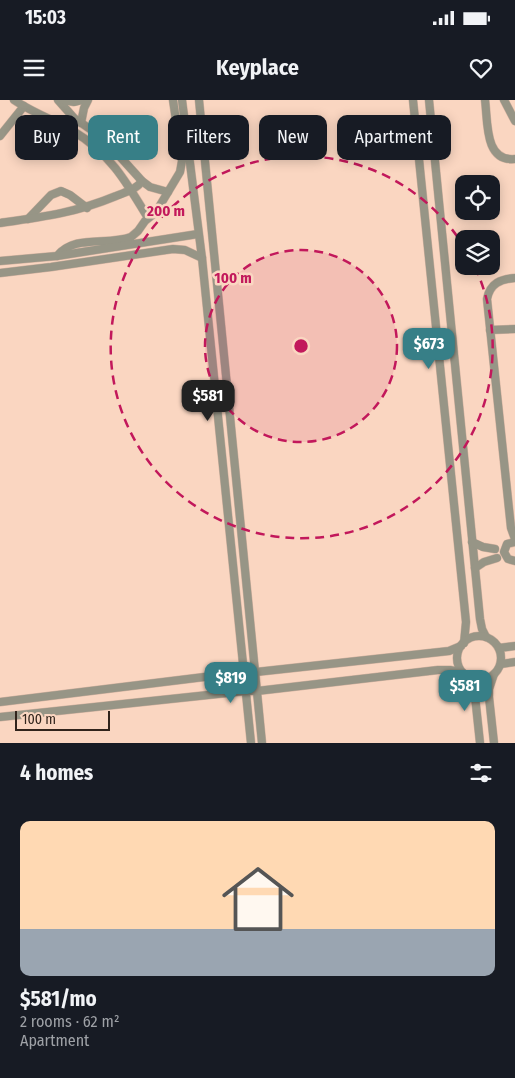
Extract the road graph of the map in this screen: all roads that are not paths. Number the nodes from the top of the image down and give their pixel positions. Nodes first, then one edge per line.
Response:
1 (14, 100) edge
2 (58, 100) edge
3 (63, 100) edge
4 (82, 100) edge
5 (88, 100) edge
6 (172, 100) edge
7 (182, 100) edge
8 (199, 100) edge
9 (414, 100) edge
10 (429, 100) edge
11 (486, 100) edge
12 (504, 100) edge
13 (24, 106) junction
14 (67, 112) junction
15 (41, 115) edge
16 (67, 115) edge
17 (515, 121) edge
18 (81, 123) junction
19 (78, 135) edge
20 (0, 136) edge
21 (515, 159) edge
22 (132, 171) junction
23 (124, 178) junction
24 (142, 181) junction
25 (131, 190) junction
26 (168, 192) junction
27 (87, 208) junction
28 (148, 218) junction
29 (28, 219) junction
30 (0, 223) edge
31 (198, 234) junction
32 (57, 256) junction
33 (202, 258) junction
34 (0, 262) edge
35 (0, 272) edge
36 (515, 278) edge
37 (515, 329) edge
38 (490, 330) junction
39 (472, 542) junction
40 (505, 549) edge
41 (515, 561) edge
42 (475, 568) junction
43 (486, 637) junction
44 (462, 644) junction
45 (515, 646) edge
46 (499, 648) junction
47 (515, 662) edge
48 (501, 664) junction
49 (245, 672) junction
50 (256, 672) junction
51 (464, 674) junction
52 (494, 674) junction
53 (246, 690) junction
54 (257, 691) junction
55 (0, 702) edge
56 (0, 717) edge
57 (251, 743) edge
58 (262, 743) edge
59 (480, 743) edge
60 (494, 743) edge

1 - 13 street
2 - 14 street
3 - 4 street
5 - 18 street
6 - 26 street
7 - 31 street
8 - 50 street
9 - 44 street
10 - 39 street
11 - 21 street
12 - 17 street
13 - 15 street
13 - 20 street
14 - 16 street
14 - 18 street
18 - 22 street
19 - 23 street
22 - 23 street
22 - 24 street
23 - 25 street
24 - 25 street
24 - 26 street
25 - 27 street
25 - 28 street
26 - 28 street
27 - 29 street
27 - 29 street
28 - 32 street
29 - 30 street
31 - 32 street
31 - 33 street
32 - 34 street
33 - 35 street
33 - 49 street
36 - 38 street
37 - 38 street
38 - 40 street
39 - 40 street
39 - 42 street
40 - 41 street
40 - 42 street
42 - 43 street
43 - 44 street
43 - 46 street
44 - 50 street
44 - 51 street
45 - 46 street
46 - 48 street
47 - 48 street
48 - 52 street
49 - 50 street
49 - 53 street
49 - 55 street
50 - 54 street
51 - 52 street
51 - 54 street
51 - 59 street
52 - 60 street
53 - 54 street
53 - 56 street
53 - 57 street
54 - 58 street

